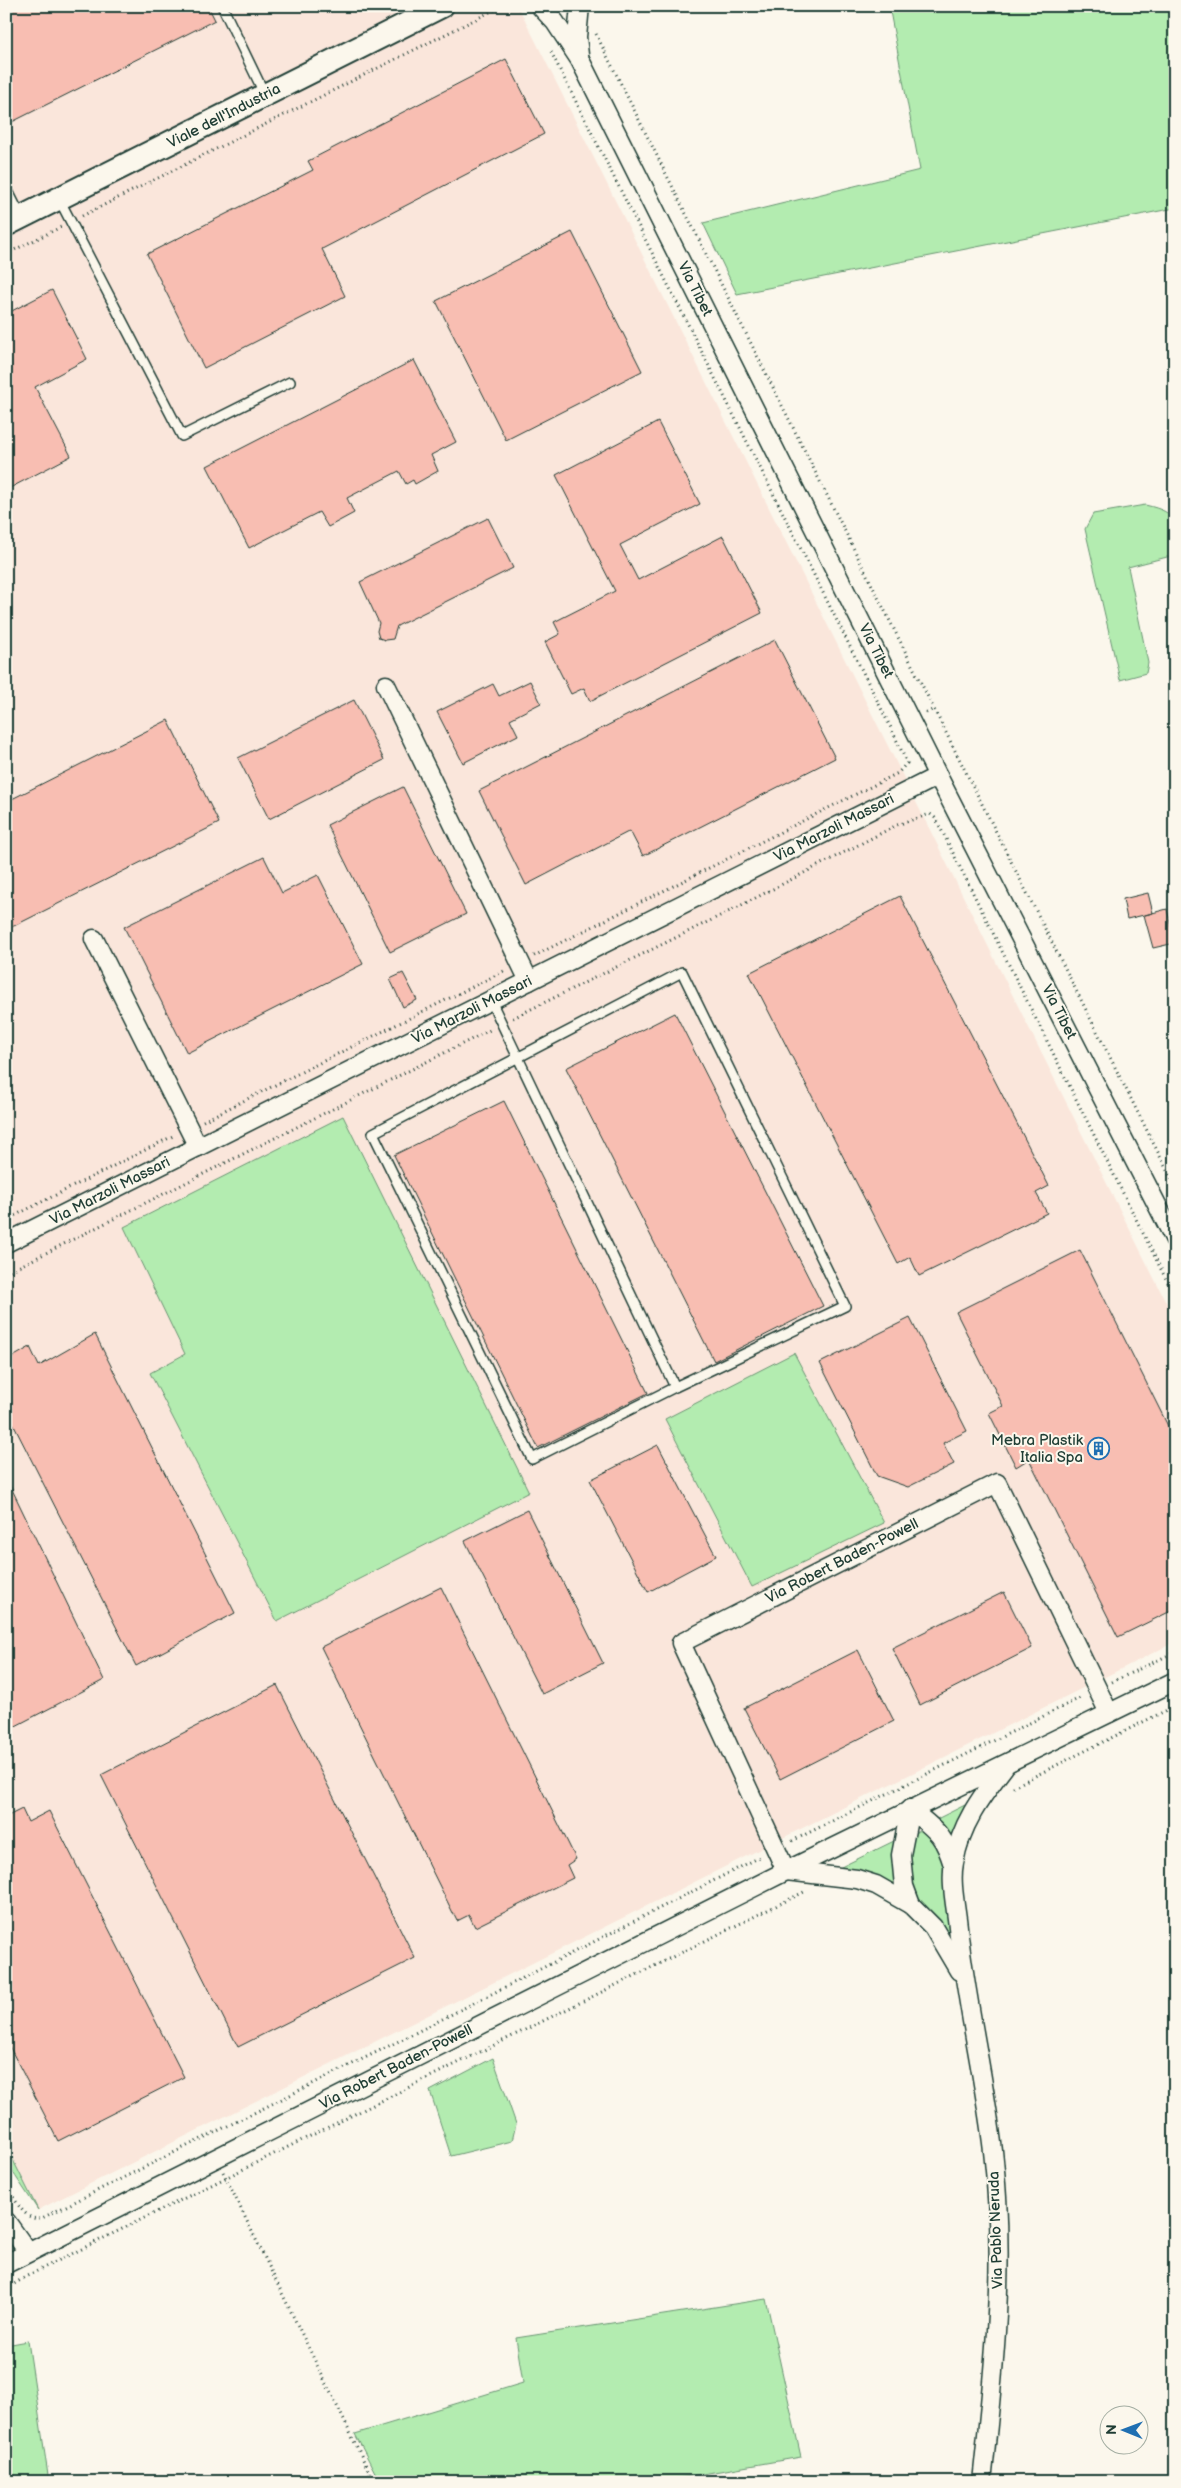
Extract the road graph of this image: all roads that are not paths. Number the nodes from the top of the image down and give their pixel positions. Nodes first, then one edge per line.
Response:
1 (222, 6) edge
2 (442, 6) edge
3 (580, 6) edge
4 (533, 9) edge
5 (580, 60) junction
6 (266, 95) junction
7 (6, 187) edge
8 (59, 199) junction
9 (14, 221) edge
10 (290, 382) dead end
11 (386, 686) dead end
12 (938, 776) junction
13 (94, 939) dead end
14 (529, 981) junction
15 (491, 1001) junction
16 (518, 1059) junction
17 (198, 1147) junction
18 (1175, 1240) edge
19 (6, 1243) edge
20 (675, 1387) junction
21 (1175, 1681) edge
22 (1110, 1713) junction
23 (1006, 1765) junction
24 (910, 1809) junction
25 (953, 1865) junction
26 (786, 1871) junction
27 (911, 1904) junction
28 (964, 1980) junction
29 (6, 2221) edge
30 (28, 2252) junction
31 (6, 2264) edge
32 (982, 2482) edge

1 - 6 lane
2 - 6 street, Viale dell'Industria
3 - 5 street, Via Tibet
4 - 5 street, Via Tibet
5 - 12 street, Via Tibet
6 - 8 street, Viale dell'Industria
7 - 9 lane
8 - 9 street, Viale dell'Industria
8 - 10 lane
11 - 14 street
12 - 14 street, Via Marzoli Massari
12 - 18 street, Via Tibet
13 - 17 street
14 - 15 street, Via Marzoli Massari
15 - 16 lane
15 - 17 street, Via Marzoli Massari
16 - 20 lane
16 - 20 lane
16 - 20 lane
17 - 19 street, Via Marzoli Massari
21 - 22 street, Via Robert Baden-Powell
22 - 23 street, Via Robert Baden-Powell
22 - 26 street, Via Robert Baden-Powell
23 - 24 street, Via Robert Baden-Powell
23 - 25 street
24 - 25 street
24 - 26 street, Via Robert Baden-Powell
24 - 27 street
25 - 28 street, Via Pablo Neruda
26 - 27 street
26 - 30 street, Via Robert Baden-Powell
27 - 28 street
28 - 32 street, Via Pablo Neruda
29 - 30 street
30 - 31 street, Via Robert Baden-Powell

